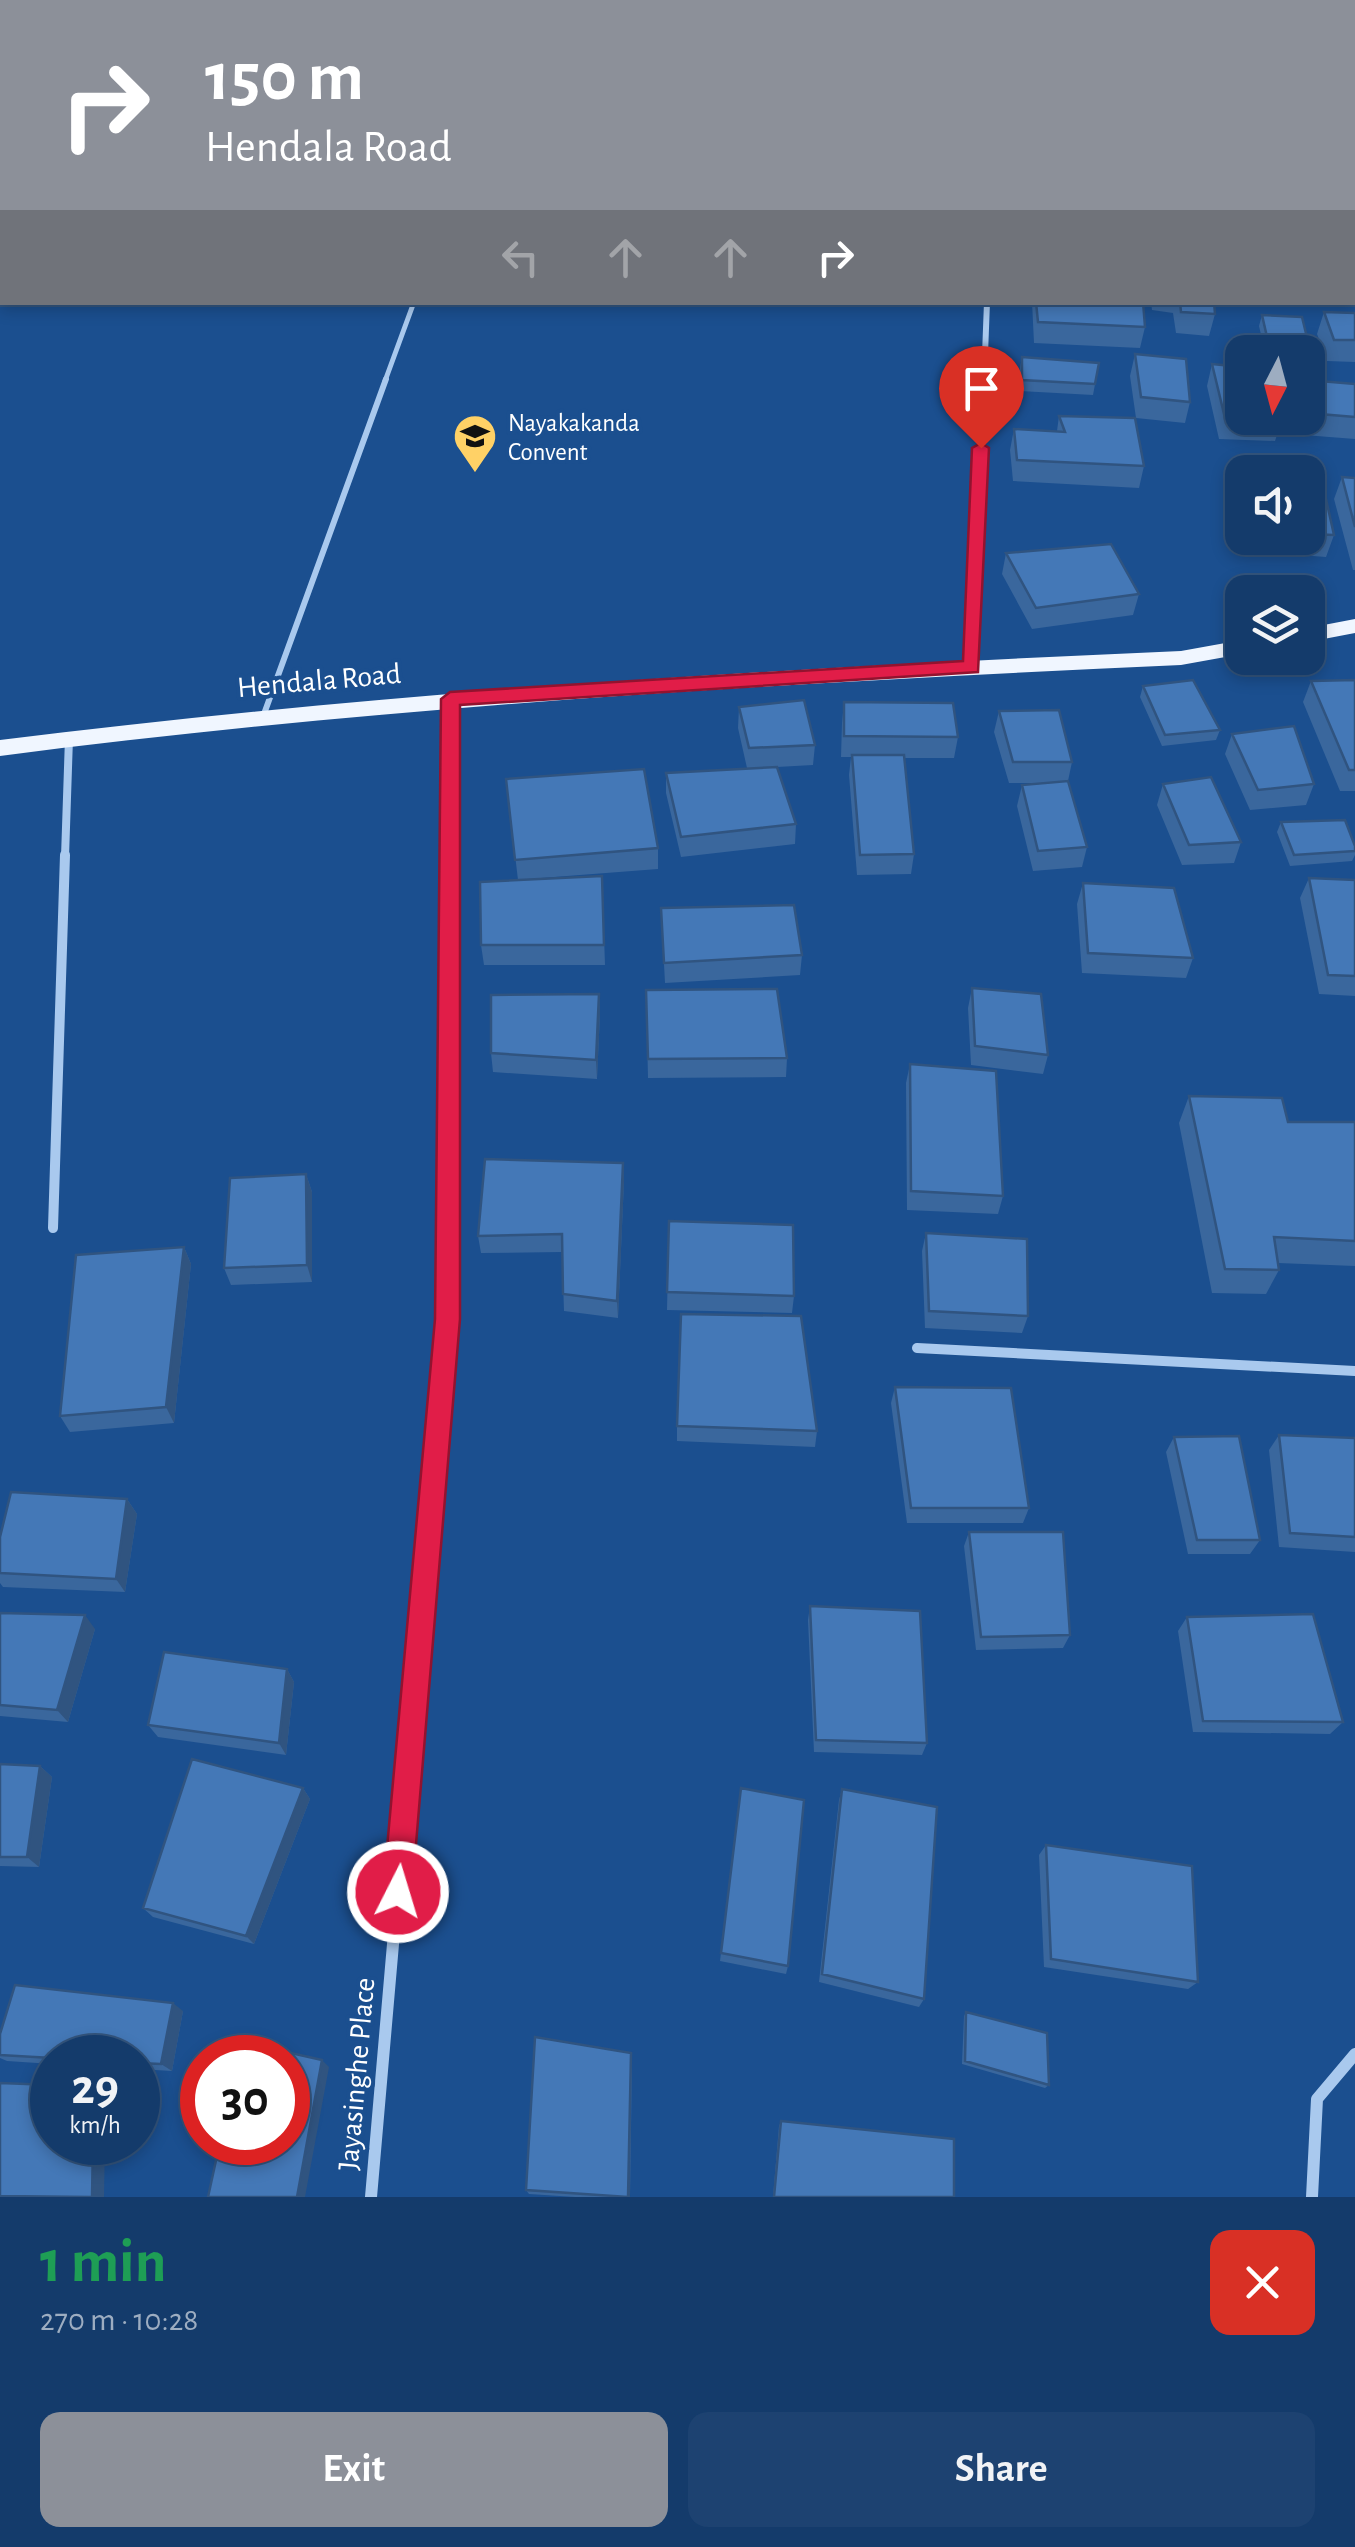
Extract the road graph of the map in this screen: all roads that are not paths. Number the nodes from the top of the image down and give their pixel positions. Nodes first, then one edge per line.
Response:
1 (413, 305) edge
2 (987, 305) edge
3 (1355, 626) edge
4 (1325, 632) edge
5 (1225, 650) edge
6 (972, 667) junction
7 (450, 699) junction
8 (264, 714) junction
9 (69, 738) junction
10 (0, 748) edge
11 (53, 1228) dead end
12 (916, 1348) dead end
13 (1355, 1372) edge
14 (1355, 2054) edge
15 (371, 2197) edge
16 (1312, 2197) edge

1 - 8 lane
2 - 6 street
3 - 4 main road
5 - 6 main road, Hendala Road
6 - 7 main road, Hendala Road
7 - 8 main road, Hendala Road
7 - 15 street, Jayasinghe Place
8 - 9 main road, Hendala Road
9 - 10 main road, Hendala Road
9 - 11 street
12 - 13 street
14 - 16 street

